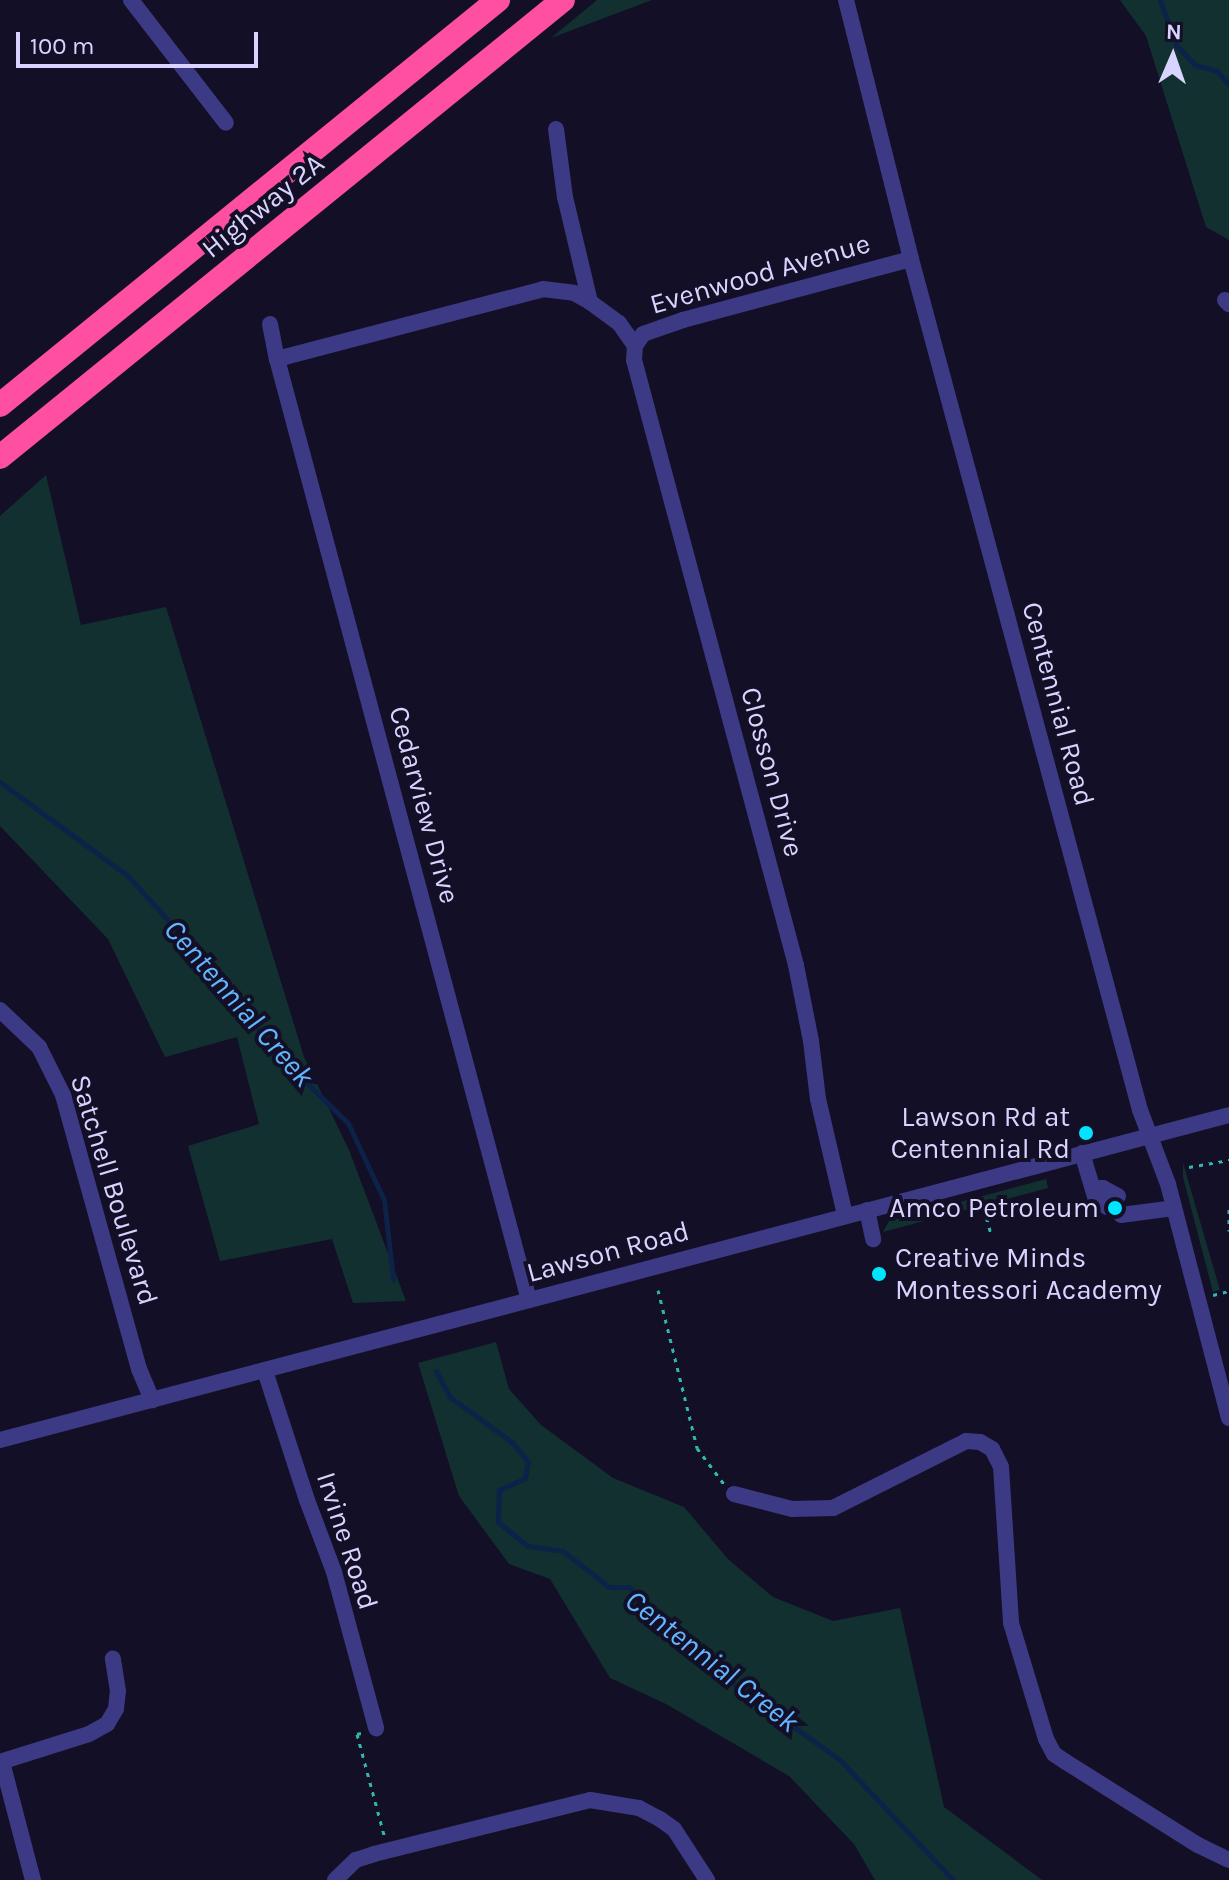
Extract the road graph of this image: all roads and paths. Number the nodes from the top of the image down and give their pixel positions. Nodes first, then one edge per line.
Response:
1 (131, 0) edge
2 (498, 0) edge
3 (563, 0) edge
4 (846, 0) edge
5 (226, 123) dead end
6 (556, 129) dead end
7 (911, 259) junction
8 (590, 302) junction
9 (270, 324) dead end
10 (635, 346) junction
11 (277, 359) junction
12 (0, 405) edge
13 (0, 457) edge
14 (0, 1010) edge
15 (1229, 1115) edge
16 (1151, 1136) junction
17 (1082, 1153) junction
18 (1229, 1160) edge
19 (1189, 1167) dead end
20 (984, 1208) dead end
21 (1174, 1208) junction
22 (1229, 1209) edge
23 (867, 1210) junction
24 (845, 1215) junction
25 (1229, 1231) edge
26 (991, 1234) dead end
27 (873, 1239) dead end
28 (658, 1290) dead end
29 (1229, 1291) edge
30 (1214, 1295) dead end
31 (529, 1300) junction
32 (265, 1371) junction
33 (152, 1400) junction
34 (1229, 1418) edge
35 (0, 1440) edge
36 (734, 1494) joint
37 (113, 1658) dead end
38 (376, 1728) joint
39 (1, 1762) edge
40 (388, 1850) junction
41 (1229, 1860) edge
42 (33, 1880) edge
43 (335, 1880) edge
44 (707, 1880) edge

1 - 5 street
2 - 12 highway, Highway 2A
3 - 13 highway, Highway 2A
4 - 7 street, Centennial Road
6 - 8 street
7 - 10 street, Evenwood Avenue
7 - 16 street, Centennial Road
8 - 10 street, Evenwood Avenue
8 - 11 street, Evenwood Avenue
9 - 11 street, Cedarview Drive
10 - 24 street, Closson Drive
11 - 31 street, Cedarview Drive
14 - 33 street, Satchell Boulevard
15 - 16 street, Lawson Road
16 - 17 street, Lawson Road
16 - 21 street, Centennial Road
17 - 21 street
17 - 23 street, Lawson Road
18 - 19 path
20 - 26 path
21 - 34 street, Centennial Road
22 - 25 path
23 - 24 street, Lawson Road
23 - 27 street
24 - 31 street, Lawson Road
28 - 36 path
29 - 30 path
31 - 32 street, Lawson Road
32 - 33 street, Lawson Road
32 - 38 street, Irvine Road
33 - 35 street, Lawson Road
36 - 41 street
37 - 39 street
38 - 40 path
39 - 42 street
40 - 43 street
40 - 44 street

